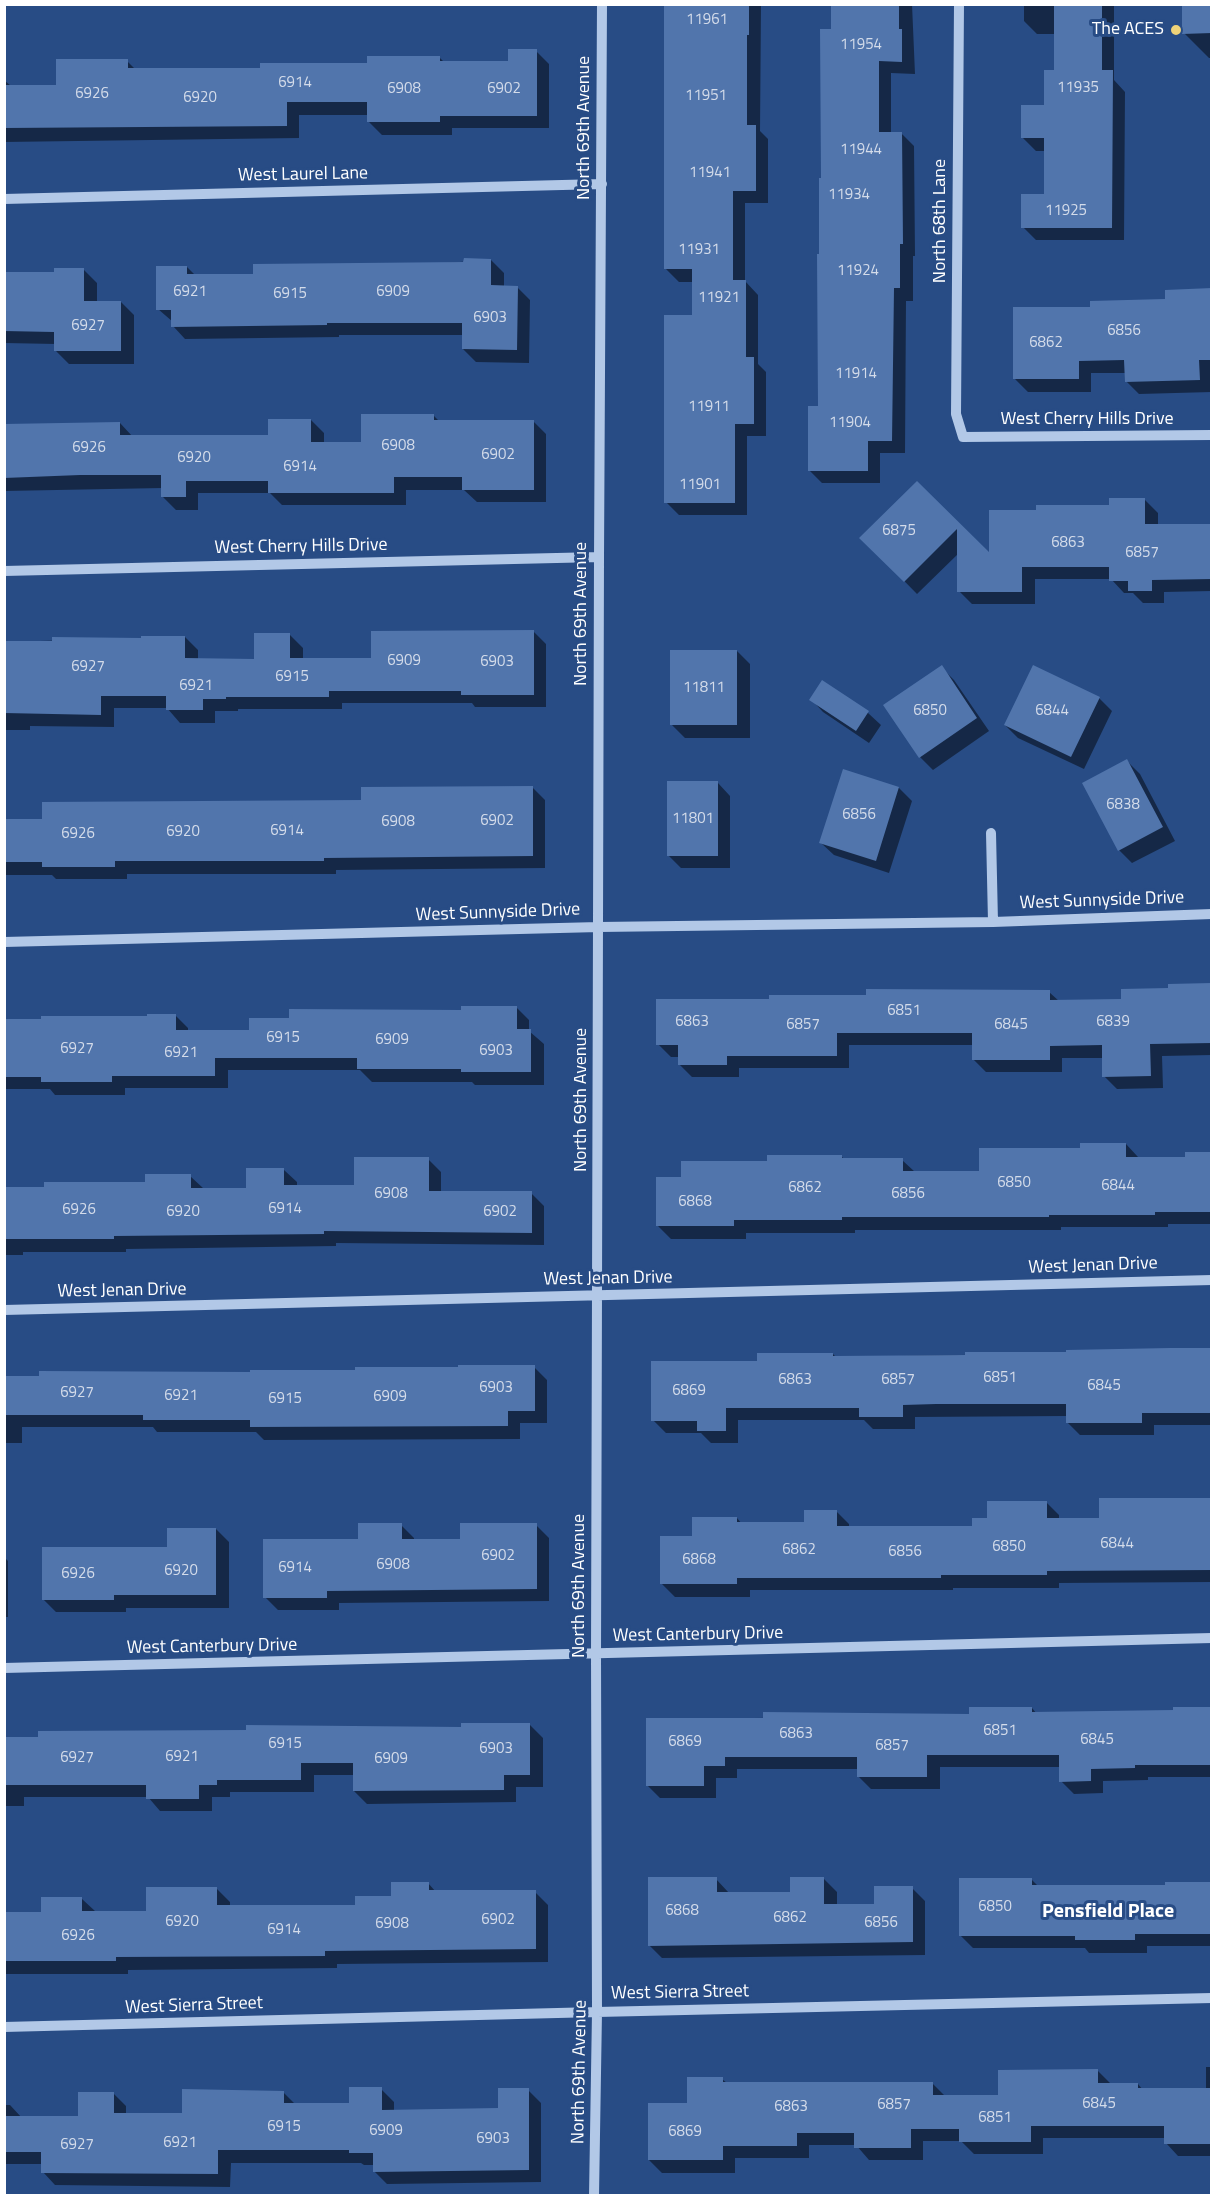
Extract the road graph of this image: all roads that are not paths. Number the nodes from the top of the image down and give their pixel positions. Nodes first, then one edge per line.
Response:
1 (602, 4) edge
2 (959, 4) edge
3 (602, 184) junction
4 (4, 200) edge
5 (1212, 435) edge
6 (963, 437) joint
7 (598, 557) junction
8 (4, 571) edge
9 (991, 833) dead end
10 (1212, 914) edge
11 (993, 922) junction
12 (598, 927) junction
13 (4, 942) edge
14 (1212, 1280) edge
15 (598, 1296) junction
16 (4, 1310) edge
17 (1212, 1638) edge
18 (596, 1654) junction
19 (4, 1668) edge
20 (1212, 1998) edge
21 (597, 2012) junction
22 (4, 2027) edge
23 (594, 2196) edge

1 - 3 street, North 69th Avenue
2 - 6 street, North 68th Lane
3 - 4 street, West Laurel Lane
3 - 7 street, North 69th Avenue
5 - 6 street, West Cherry Hills Drive
7 - 8 street, West Cherry Hills Drive
7 - 12 street, North 69th Avenue
9 - 11 street
10 - 11 street, West Sunnyside Drive
11 - 12 street, West Sunnyside Drive
12 - 13 street, West Sunnyside Drive
12 - 15 street, North 69th Avenue
14 - 15 street, West Jenan Drive
15 - 16 street, West Jenan Drive
15 - 18 street, North 69th Avenue
17 - 18 street, West Canterbury Drive
18 - 19 street, West Canterbury Drive
18 - 21 street, North 69th Avenue
20 - 21 street, West Sierra Street
21 - 22 street, West Sierra Street
21 - 23 street, North 69th Avenue

